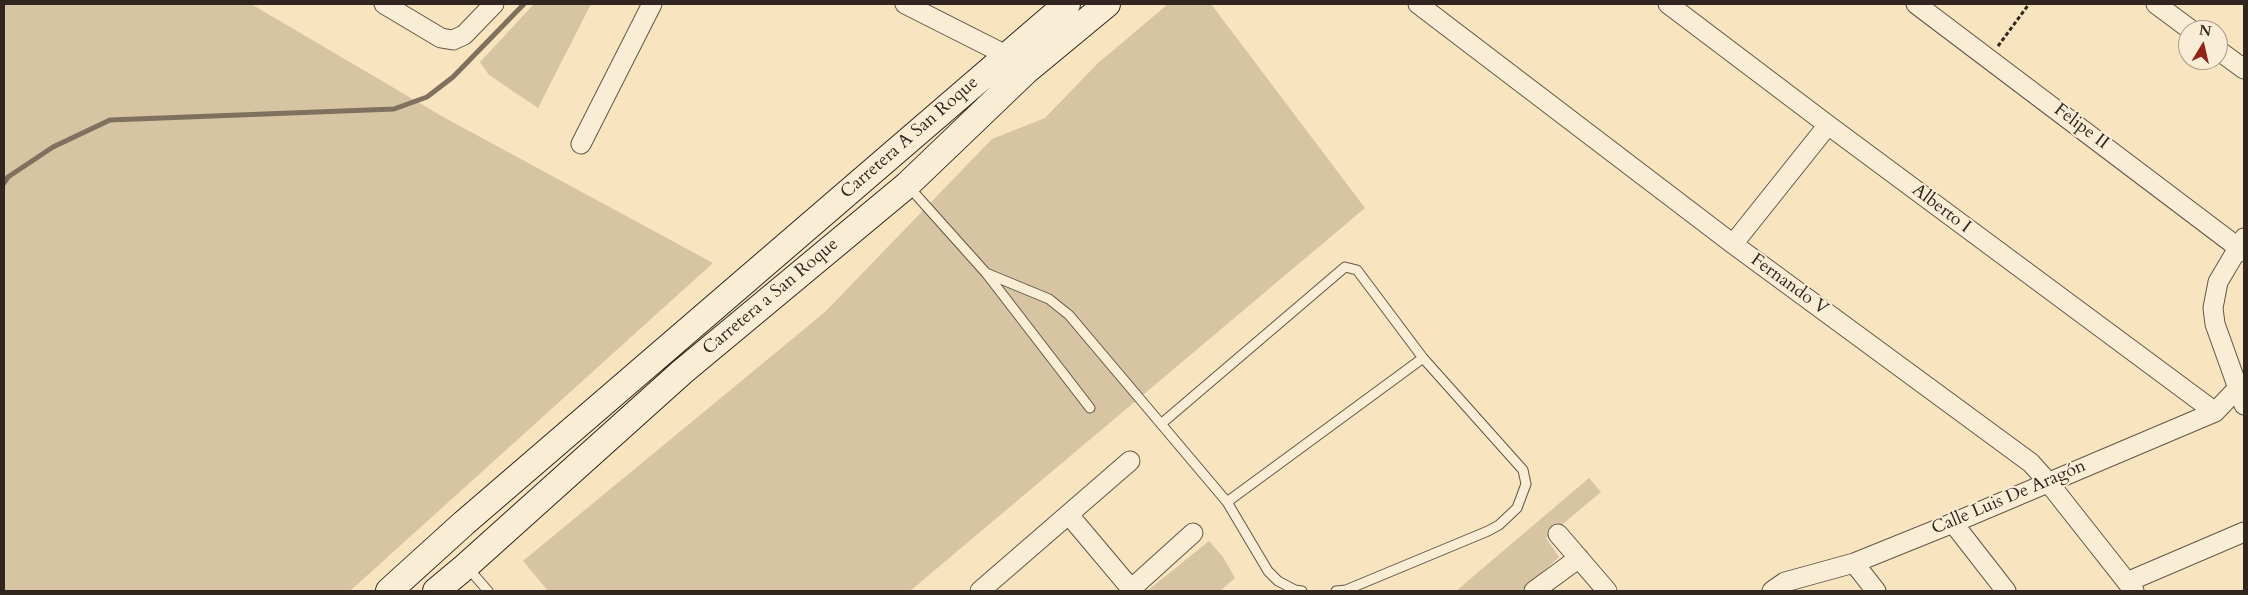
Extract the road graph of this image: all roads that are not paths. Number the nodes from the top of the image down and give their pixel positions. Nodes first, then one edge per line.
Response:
1 (384, 4) edge
2 (494, 4) edge
3 (652, 4) edge
4 (905, 4) edge
5 (1067, 4) edge
6 (1107, 4) edge
7 (1418, 4) edge
8 (1668, 4) edge
9 (1916, 4) edge
10 (2156, 4) edge
11 (2178, 20) edge
12 (1006, 55) junction
13 (2228, 57) edge
14 (2244, 69) edge
15 (936, 116) junction
16 (1828, 126) junction
17 (581, 144) dead end
18 (907, 185) junction
19 (834, 204) junction
20 (1733, 244) junction
21 (2243, 246) edge
22 (986, 273) junction
23 (755, 274) joint
24 (1423, 358) junction
25 (2241, 397) edge
26 (1090, 408) dead end
27 (2215, 412) junction
28 (1161, 424) junction
29 (1130, 462) dead end
30 (2048, 482) junction
31 (1227, 502) junction
32 (1069, 515) junction
33 (1953, 523) junction
34 (2244, 532) edge
35 (1193, 534) dead end
36 (1558, 534) dead end
37 (1579, 558) junction
38 (1854, 562) junction
39 (466, 566) junction
40 (2130, 587) edge
41 (990, 588) edge
42 (1132, 590) edge
43 (389, 591) edge
44 (436, 591) edge
45 (488, 591) edge
46 (1302, 591) edge
47 (1336, 591) edge
48 (1534, 591) edge
49 (1607, 591) edge
50 (1772, 591) edge
51 (1876, 591) edge
52 (2006, 591) edge

1 - 2 street
3 - 17 street
4 - 12 street
5 - 12 main road, Carretera A San Roque
6 - 18 main road, Carretera a San Roque
7 - 20 street, Fernando V
8 - 16 street, Alberto I
9 - 21 street, Felipe II
10 - 11 street
12 - 15 main road, Carretera A San Roque
13 - 14 street
15 - 18 main road
15 - 19 main road, Carretera A San Roque
16 - 20 street
16 - 27 street, Alberto I
18 - 19 main road
18 - 22 lane
18 - 39 main road, Carretera a San Roque
19 - 23 main road, Carretera A San Roque
20 - 30 street, Fernando V
21 - 25 street
22 - 26 lane
22 - 28 lane
23 - 43 main road, Carretera a San Roque
24 - 28 lane
24 - 31 lane
24 - 47 lane
25 - 27 street, Calle Luis De Aragón
27 - 30 street, Calle Luis De Aragón
28 - 31 lane
29 - 32 street
30 - 33 street, Calle Luis De Aragón
30 - 40 street, Fernando V
31 - 46 lane
32 - 41 street
32 - 42 street
33 - 38 street, Calle Luis De Aragón
33 - 52 street
34 - 40 street
35 - 42 street
36 - 37 street
37 - 48 street
37 - 49 street
38 - 50 street, Calle Luis De Aragón
38 - 51 street
39 - 44 main road, Carretera a San Roque
39 - 45 lane

